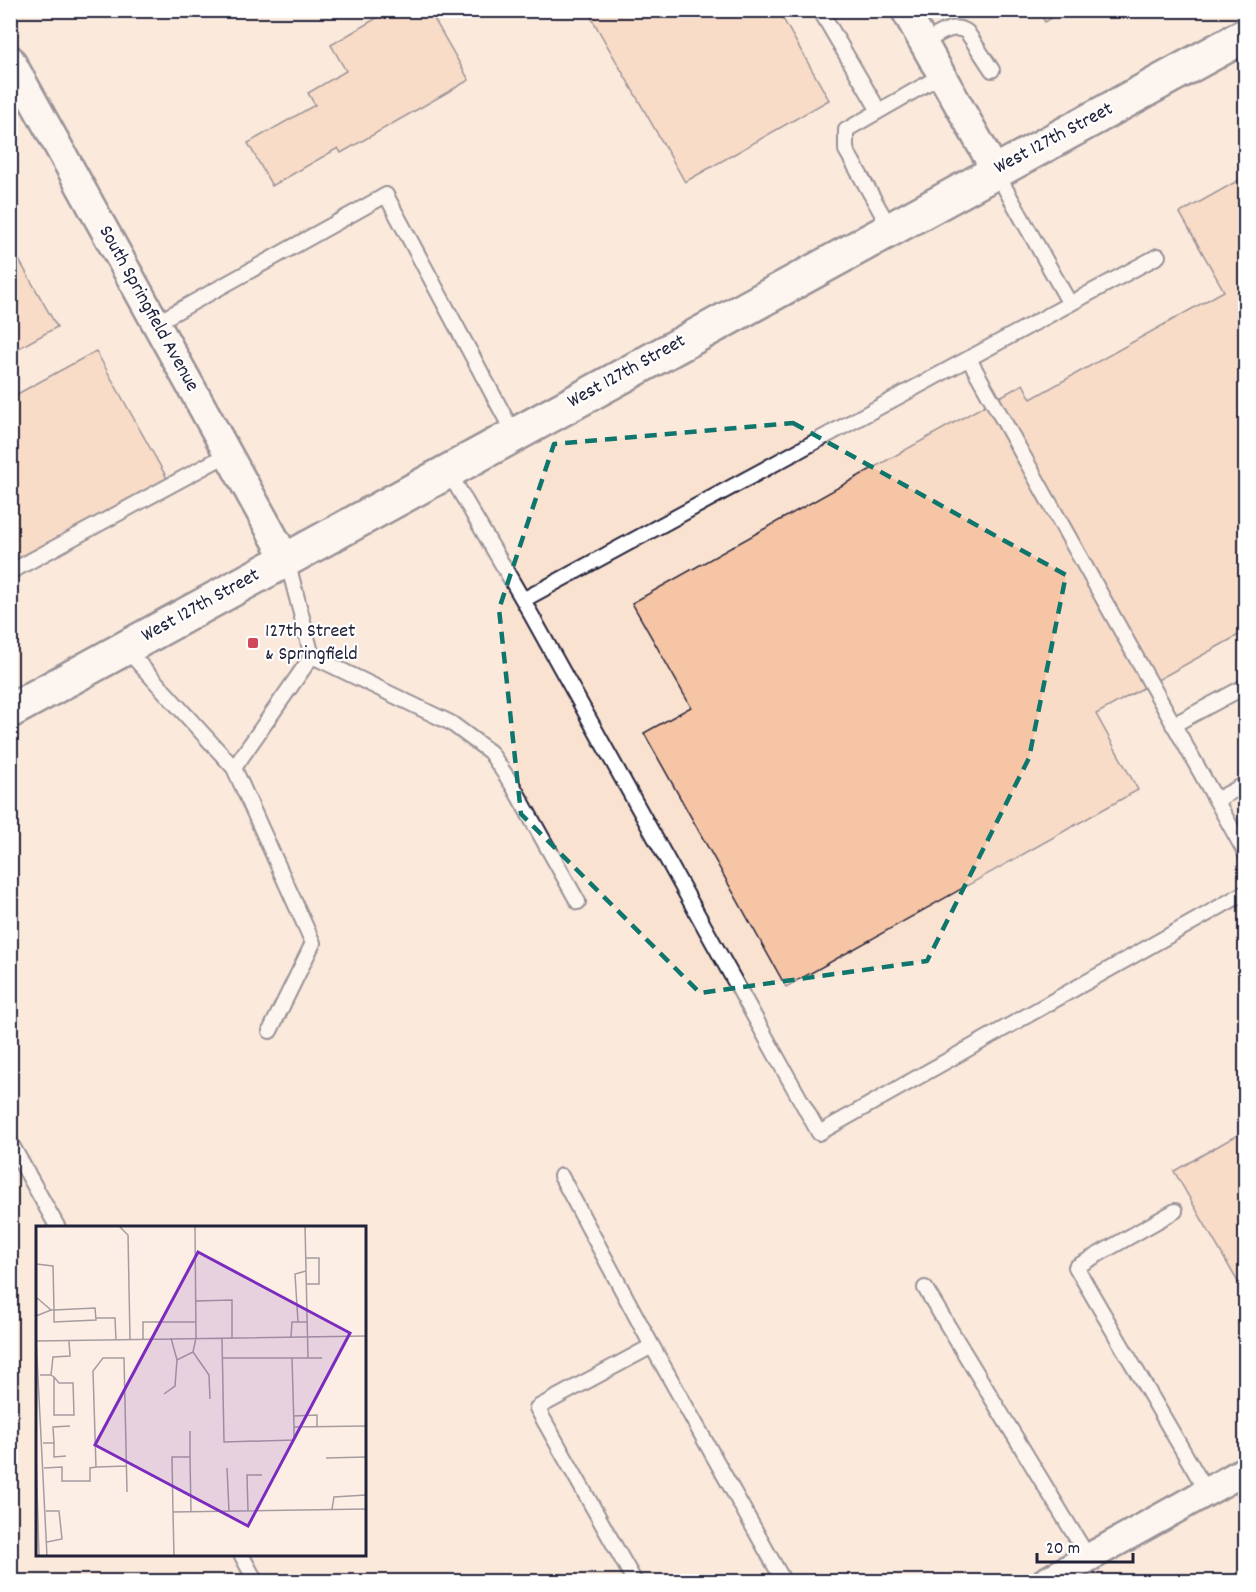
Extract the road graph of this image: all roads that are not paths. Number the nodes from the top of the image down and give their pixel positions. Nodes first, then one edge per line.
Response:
1 (820, 10) edge
2 (905, 10) edge
3 (1245, 35) edge
4 (923, 43) junction
5 (10, 59) edge
6 (992, 70) dead end
7 (942, 75) junction
8 (879, 111) junction
9 (995, 170) junction
10 (890, 228) junction
11 (1158, 256) dead end
12 (1070, 304) junction
13 (156, 323) junction
14 (969, 359) junction
15 (514, 434) junction
16 (228, 454) junction
17 (448, 471) junction
18 (286, 559) junction
19 (10, 573) edge
20 (523, 600) junction
21 (124, 648) junction
22 (312, 656) junction
23 (1245, 686) edge
24 (10, 711) edge
25 (1173, 725) junction
26 (234, 768) junction
27 (1245, 783) edge
28 (1216, 800) junction
29 (1245, 854) edge
30 (1245, 892) edge
31 (578, 902) dead end
32 (270, 1031) dead end
33 (10, 1142) edge
34 (561, 1176) dead end
35 (1175, 1211) dead end
36 (57, 1226) edge
37 (925, 1288) dead end
38 (652, 1346) junction
39 (1245, 1470) edge
40 (1207, 1492) junction
41 (242, 1556) edge
42 (1088, 1557) junction
43 (256, 1581) edge
44 (635, 1581) edge
45 (784, 1581) edge
46 (1045, 1581) edge

1 - 8 lane
2 - 4 street
3 - 9 main road, West 127th Street
4 - 6 lane
4 - 7 street
5 - 13 street, South Springfield Avenue
7 - 8 lane
7 - 9 street
8 - 10 lane
9 - 10 main road, West 127th Street
9 - 12 lane
10 - 15 main road, West 127th Street
11 - 12 lane
12 - 14 lane
13 - 15 lane
13 - 16 street, South Springfield Avenue
14 - 20 lane
14 - 25 lane
15 - 17 main road, West 127th Street
16 - 18 street, South Springfield Avenue
16 - 19 lane
17 - 18 main road, West 127th Street
17 - 20 lane
18 - 21 main road, West 127th Street
18 - 22 lane
20 - 30 lane
21 - 24 main road, West 127th Street
21 - 26 lane
22 - 26 lane
22 - 31 lane
23 - 25 lane
25 - 28 lane
26 - 32 lane
27 - 28 lane
28 - 29 lane
33 - 36 lane
34 - 38 lane
35 - 40 lane
37 - 42 lane
38 - 44 lane
38 - 45 lane
39 - 40 street
40 - 42 street
41 - 43 lane
42 - 46 street

